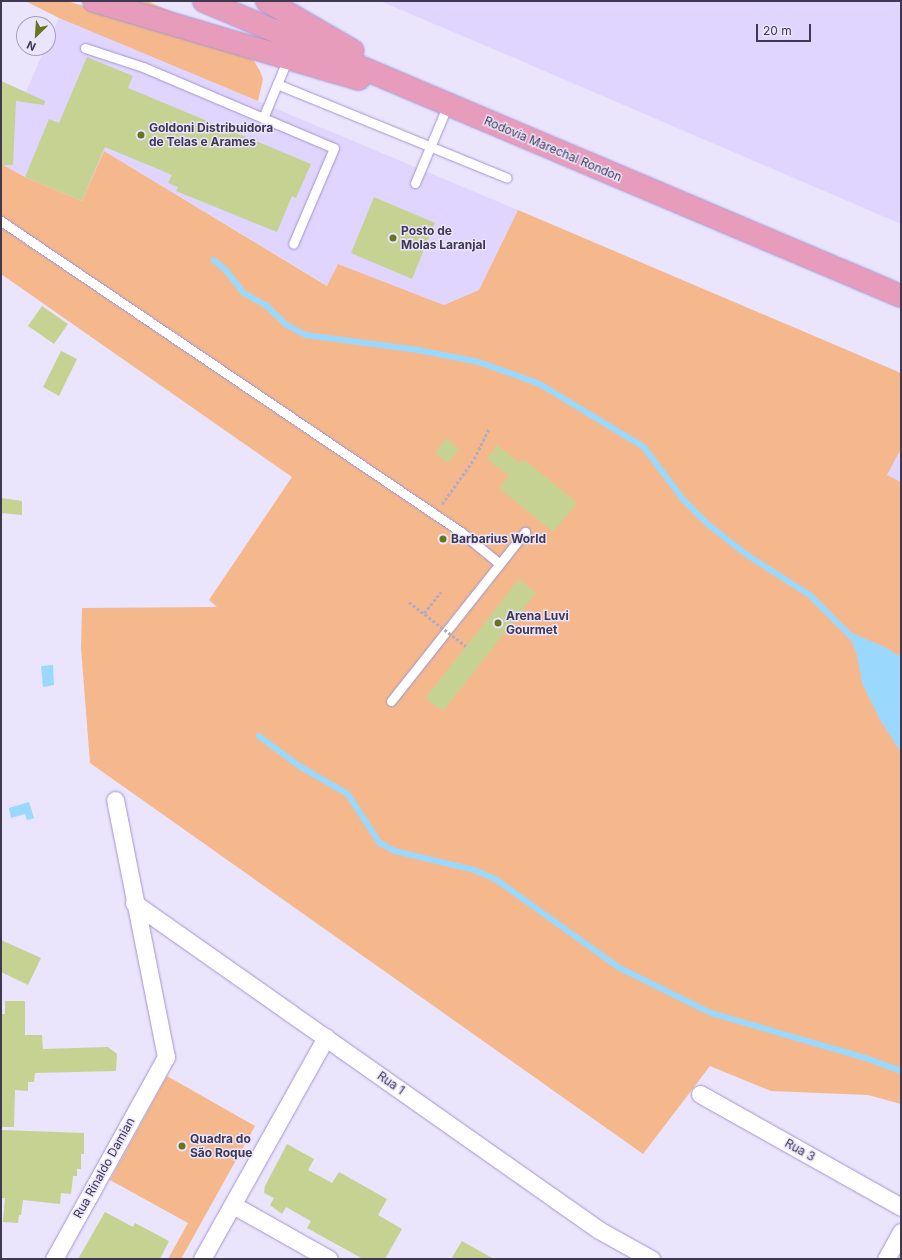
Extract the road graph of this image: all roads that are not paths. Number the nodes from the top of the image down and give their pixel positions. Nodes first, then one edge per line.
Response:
1 (94, 1) edge
2 (204, 1) edge
3 (267, 1) edge
4 (85, 48) dead end
5 (288, 58) junction
6 (277, 84) junction
7 (447, 104) junction
8 (263, 118) junction
9 (430, 146) junction
10 (507, 178) dead end
11 (415, 183) dead end
12 (1, 221) edge
13 (293, 244) dead end
14 (901, 296) edge
15 (525, 532) dead end
16 (500, 564) junction
17 (391, 700) dead end
18 (115, 800) dead end
19 (134, 903) junction
20 (326, 1037) junction
21 (700, 1094) dead end
22 (233, 1205) junction
23 (901, 1207) edge
24 (901, 1232) edge
25 (54, 1259) edge
26 (202, 1259) edge
27 (329, 1259) edge
28 (651, 1259) edge
29 (886, 1259) edge

1 - 5 main road
2 - 7 main road, Rodovia Marechal Rondon
3 - 7 main road
4 - 8 lane
5 - 6 lane
5 - 7 main road
6 - 8 lane
6 - 9 lane
7 - 9 lane
7 - 14 main road, Rodovia Marechal Rondon
8 - 13 lane
9 - 10 lane
9 - 11 lane
12 - 16 lane
15 - 16 lane
16 - 17 lane
18 - 19 street, Rua Rinaldo Damian
19 - 20 street, Rua 1
19 - 25 street, Rua Rinaldo Damian
20 - 22 street
20 - 28 street, Rua 1
21 - 23 street, Rua 3
22 - 26 street
22 - 27 street
24 - 29 street

